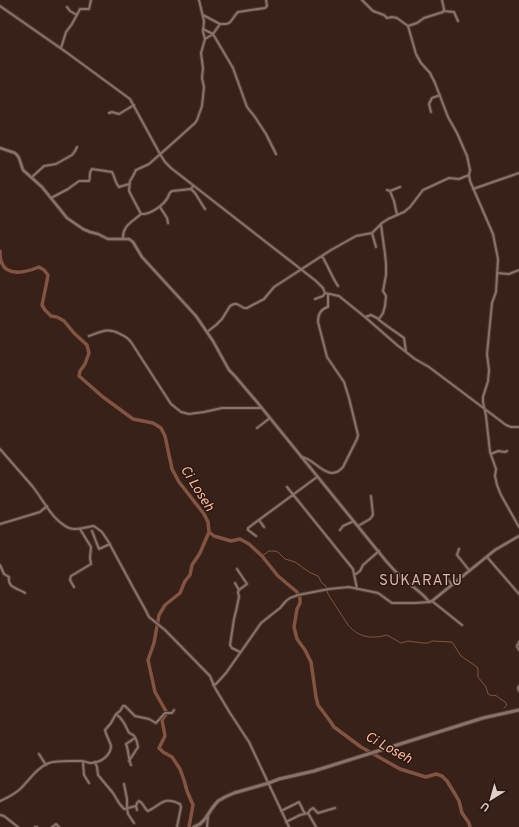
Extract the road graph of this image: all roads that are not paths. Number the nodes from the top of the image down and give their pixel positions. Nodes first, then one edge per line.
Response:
1 (91, 0) edge
2 (200, 0) edge
3 (266, 0) edge
4 (362, 0) edge
5 (442, 0) edge
6 (0, 6) edge
7 (67, 7) dead end
8 (443, 11) junction
9 (203, 15) junction
10 (77, 16) junction
11 (458, 21) dead end
12 (220, 24) junction
13 (408, 26) junction
14 (203, 29) junction
15 (213, 34) junction
16 (204, 39) junction
17 (61, 48) junction
18 (440, 95) junction
19 (134, 105) junction
20 (432, 112) dead end
21 (109, 113) dead end
22 (77, 147) dead end
23 (0, 148) edge
24 (160, 154) junction
25 (276, 154) dead end
26 (519, 173) edge
27 (469, 175) junction
28 (32, 177) junction
29 (129, 184) junction
30 (194, 186) junction
31 (400, 187) dead end
32 (191, 189) junction
33 (473, 189) junction
34 (387, 190) dead end
35 (390, 191) junction
36 (51, 198) junction
37 (160, 207) junction
38 (205, 210) dead end
39 (141, 214) junction
40 (397, 216) junction
41 (168, 223) dead end
42 (380, 224) junction
43 (372, 233) junction
44 (124, 239) junction
45 (376, 247) dead end
46 (322, 256) junction
47 (301, 269) junction
48 (519, 270) edge
49 (497, 273) junction
50 (338, 286) dead end
51 (327, 293) junction
52 (315, 299) dead end
53 (365, 317) junction
54 (378, 319) junction
55 (207, 332) junction
56 (89, 336) dead end
57 (406, 352) junction
58 (262, 408) junction
59 (484, 409) junction
60 (270, 418) junction
61 (519, 427) edge
62 (257, 428) dead end
63 (0, 449) edge
64 (507, 450) dead end
65 (491, 454) junction
66 (301, 457) junction
67 (318, 477) junction
68 (287, 488) dead end
69 (292, 496) junction
70 (371, 496) dead end
71 (47, 506) junction
72 (259, 520) junction
73 (354, 521) junction
74 (0, 524) edge
75 (358, 526) junction
76 (264, 527) dead end
77 (519, 527) edge
78 (80, 529) junction
79 (340, 530) dead end
80 (92, 531) dead end
81 (256, 536) dead end
82 (519, 536) edge
83 (110, 544) junction
84 (459, 549) dead end
85 (378, 551) junction
86 (487, 557) junction
87 (0, 565) edge
88 (237, 568) dead end
89 (469, 570) junction
90 (354, 574) junction
91 (447, 578) dead end
92 (235, 583) dead end
93 (452, 584) junction
94 (74, 587) dead end
95 (357, 589) junction
96 (239, 590) junction
97 (25, 593) dead end
98 (519, 594) edge
99 (430, 601) junction
100 (462, 625) dead end
101 (519, 642) edge
102 (519, 650) edge
103 (240, 652) junction
104 (213, 685) junction
105 (519, 686) edge
106 (519, 691) edge
107 (174, 710) dead end
108 (519, 710) edge
109 (116, 714) junction
110 (135, 738) junction
111 (39, 754) dead end
112 (129, 761) junction
113 (83, 762) junction
114 (96, 762) junction
115 (46, 765) junction
116 (131, 765) dead end
117 (89, 783) dead end
118 (269, 783) junction
119 (124, 784) dead end
120 (0, 801) edge
121 (136, 806) junction
122 (127, 808) junction
123 (335, 808) dead end
124 (137, 810) dead end
125 (281, 811) junction
126 (209, 812) junction
127 (307, 814) junction
128 (0, 815) edge
129 (286, 822) junction
130 (134, 823) dead end
131 (18, 827) edge
132 (52, 827) edge
133 (59, 827) edge
134 (177, 827) edge
135 (194, 827) edge
136 (207, 827) edge
137 (289, 827) edge
138 (316, 827) edge

1 - 10 street
2 - 9 street
3 - 12 street
4 - 13 street
5 - 8 street
6 - 17 street
7 - 10 street
8 - 11 street
8 - 13 street
9 - 12 street
9 - 14 street
10 - 17 street
12 - 15 street
13 - 18 street
14 - 15 street
14 - 16 street
15 - 16 street
15 - 25 street
16 - 24 street
17 - 19 street
18 - 20 street
18 - 27 street
19 - 21 street
19 - 24 street
22 - 28 street
23 - 28 street
24 - 29 street
24 - 30 street
26 - 33 street
27 - 33 street
27 - 40 street
28 - 36 street
29 - 36 street
29 - 39 street
30 - 32 street
30 - 47 street
31 - 35 street
32 - 37 street
32 - 38 street
33 - 49 street
34 - 35 street
35 - 40 street
36 - 44 street
37 - 39 street
37 - 41 street
39 - 44 street
40 - 42 street
42 - 43 street
42 - 54 street
43 - 45 street
43 - 46 street
44 - 55 street
46 - 47 street
46 - 50 street
47 - 51 street
47 - 55 street
48 - 49 street
49 - 59 street
51 - 52 street
51 - 53 street
51 - 66 street
53 - 54 street
53 - 57 street
54 - 57 street
55 - 58 street
56 - 58 street
57 - 59 street
58 - 60 street
59 - 61 street
59 - 65 street
60 - 62 street
60 - 66 street
63 - 71 street
64 - 65 street
65 - 77 street
66 - 67 street
67 - 69 street
67 - 73 street
68 - 69 street
69 - 72 street
69 - 90 street
70 - 75 street
71 - 74 street
71 - 78 street
72 - 76 street
72 - 81 street
73 - 75 street
73 - 79 street
75 - 85 street
78 - 83 street
78 - 94 street
80 - 83 street
82 - 86 street
83 - 104 street
84 - 89 street
85 - 90 street
85 - 99 street
86 - 89 street
86 - 98 street
87 - 97 street
88 - 96 street
89 - 93 street
90 - 95 street
91 - 93 street
92 - 96 street
93 - 99 street
95 - 99 street
95 - 103 street
96 - 103 street
99 - 100 street
101 - 102 street
103 - 104 street
104 - 118 street
105 - 106 street
107 - 109 street
108 - 118 main road
109 - 110 street
109 - 114 street
110 - 112 street
110 - 112 street
111 - 115 street
112 - 116 street
113 - 114 street
113 - 115 street
113 - 117 street
114 - 122 street
115 - 120 street
118 - 125 street
118 - 126 main road
119 - 122 street
121 - 122 street
121 - 124 street
121 - 134 street
122 - 130 street
123 - 127 street
125 - 127 street
125 - 129 street
126 - 135 main road
126 - 136 street
127 - 129 street
127 - 138 street
128 - 131 street
129 - 137 street
132 - 133 street

